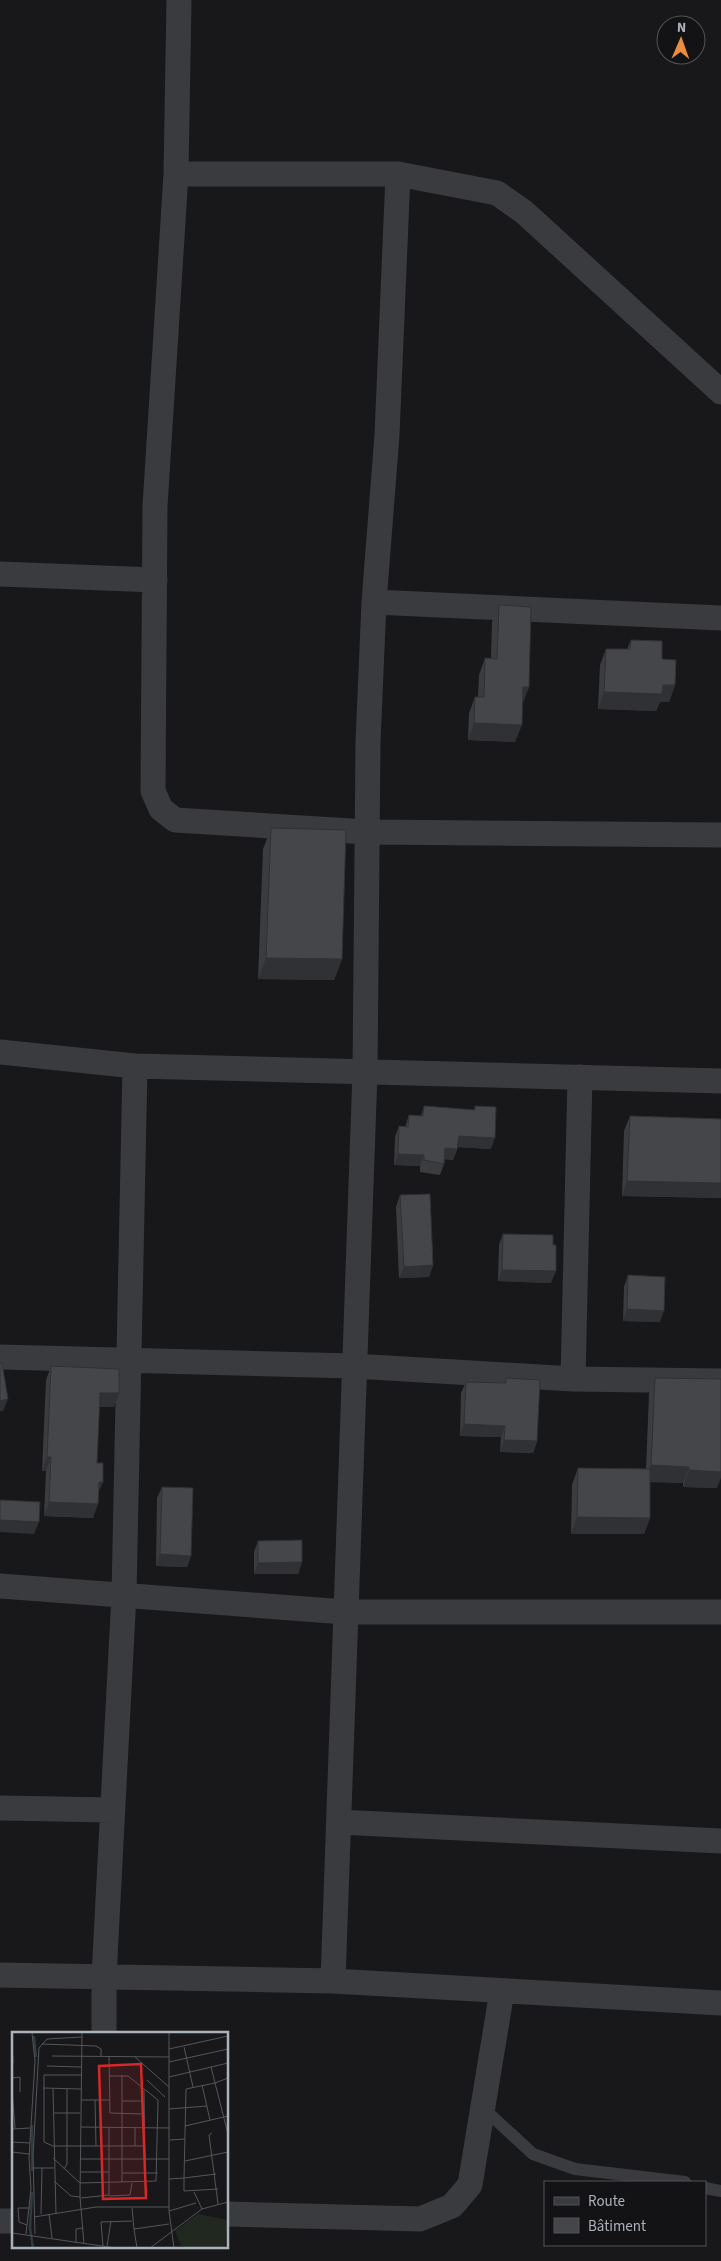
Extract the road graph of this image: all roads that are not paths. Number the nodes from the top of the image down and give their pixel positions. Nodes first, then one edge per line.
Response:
1 (179, 0) edge
2 (176, 174) junction
3 (398, 174) junction
4 (721, 392) edge
5 (0, 574) edge
6 (155, 580) junction
7 (374, 602) junction
8 (721, 618) edge
9 (368, 832) junction
10 (721, 835) edge
11 (0, 1052) edge
12 (135, 1066) junction
13 (365, 1072) junction
14 (580, 1077) junction
15 (721, 1081) edge
16 (0, 1357) edge
17 (130, 1359) junction
18 (354, 1366) junction
19 (573, 1379) junction
20 (721, 1381) edge
21 (0, 1586) edge
22 (124, 1594) junction
23 (346, 1612) junction
24 (721, 1612) edge
25 (0, 1808) edge
26 (112, 1810) junction
27 (338, 1822) junction
28 (721, 1841) edge
29 (0, 1975) edge
30 (104, 1977) junction
31 (333, 1981) junction
32 (502, 1991) junction
33 (721, 2003) edge
34 (104, 2032) edge
35 (483, 2108) junction
36 (677, 2181) edge
37 (706, 2188) edge
38 (721, 2191) edge
39 (229, 2214) edge

1 - 2 street
2 - 3 street
2 - 6 street
3 - 4 street
3 - 7 street
5 - 6 street
6 - 9 street
7 - 8 street
7 - 9 street
9 - 10 street
9 - 13 street
11 - 12 street
12 - 13 street
12 - 17 street
13 - 14 street
13 - 18 street
14 - 15 street
14 - 19 street
16 - 17 street
17 - 18 street
17 - 22 street
18 - 19 street
18 - 23 street
19 - 20 street
21 - 22 street
22 - 23 street
22 - 26 street
23 - 24 street
23 - 27 street
25 - 26 street
26 - 30 street
27 - 28 street
27 - 31 street
29 - 30 street
30 - 31 street
30 - 34 street
31 - 32 street
32 - 33 street
32 - 35 street
35 - 36 lane
35 - 39 street
37 - 38 lane

